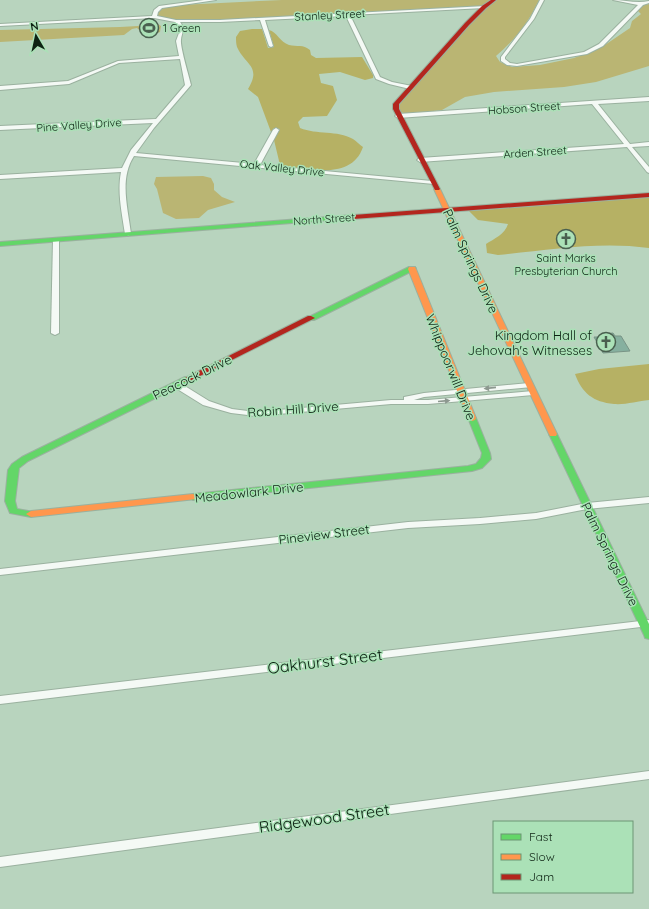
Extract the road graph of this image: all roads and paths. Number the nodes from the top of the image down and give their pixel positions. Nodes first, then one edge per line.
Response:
1 (214, 0) edge
2 (494, 0) edge
3 (542, 0) edge
4 (615, 0) edge
5 (184, 1) edge
6 (649, 2) edge
7 (641, 4) junction
8 (484, 7) junction
9 (347, 14) junction
10 (154, 17) junction
11 (262, 19) junction
12 (176, 21) junction
13 (0, 24) edge
14 (271, 46) dead end
15 (181, 57) junction
16 (410, 87) junction
17 (0, 88) edge
18 (649, 99) edge
19 (594, 103) junction
20 (398, 116) junction
21 (158, 121) junction
22 (0, 128) edge
23 (276, 130) dead end
24 (649, 144) edge
25 (628, 146) junction
26 (132, 154) junction
27 (420, 160) junction
28 (256, 166) junction
29 (124, 170) junction
30 (649, 171) edge
31 (0, 177) edge
32 (432, 183) junction
33 (649, 195) edge
34 (447, 210) junction
35 (128, 234) junction
36 (56, 240) junction
37 (0, 244) edge
38 (412, 269) joint
39 (55, 333) dead end
40 (177, 384) junction
41 (531, 389) junction
42 (462, 395) junction
43 (483, 464) joint
44 (649, 500) edge
45 (587, 506) junction
46 (13, 511) joint
47 (0, 572) edge
48 (646, 624) edge
49 (649, 635) edge
50 (0, 700) edge
51 (649, 775) edge
52 (0, 862) edge

1 - 5 street
2 - 8 street
3 - 7 street
4 - 7 street
5 - 10 street
6 - 7 street
8 - 9 street, Stanley Street
8 - 16 street
9 - 11 street, Stanley Street
9 - 16 street
10 - 12 street, Stanley Street
10 - 13 street, Stanley Street
11 - 12 street, Stanley Street
11 - 14 street
12 - 15 street
15 - 17 street
15 - 21 street
16 - 20 street
18 - 19 street, Hobson Street
19 - 20 street, Hobson Street
19 - 25 street
20 - 27 street, Palm Springs Drive
21 - 22 street, Pine Valley Drive
21 - 26 street
23 - 28 street
24 - 25 street, Arden Street
25 - 27 street, Arden Street
25 - 30 street
26 - 28 street, Oak Valley Drive
26 - 29 street
27 - 32 street, Palm Springs Drive
28 - 32 street, Oak Valley Drive
29 - 31 street
29 - 35 street
32 - 34 street, Palm Springs Drive
33 - 34 street, North Street
34 - 35 street, North Street
34 - 41 street, Palm Springs Drive
35 - 36 street, North Street
36 - 37 street, North Street
36 - 39 street
38 - 40 street, Peacock Drive
38 - 42 street, Whippoorwill Drive
40 - 42 street, Robin Hill Drive
40 - 46 street, Peacock Drive
41 - 42 street, Robin Hill Drive
41 - 45 street, Palm Springs Drive
42 - 43 street, Whippoorwill Drive
43 - 46 street, Meadowlark Drive
44 - 45 street, Pineview Street
45 - 47 street, Pineview Street
45 - 48 street, Palm Springs Drive
48 - 49 street, Palm Springs Drive
48 - 50 street, Oakhurst Street
51 - 52 street, Ridgewood Street

